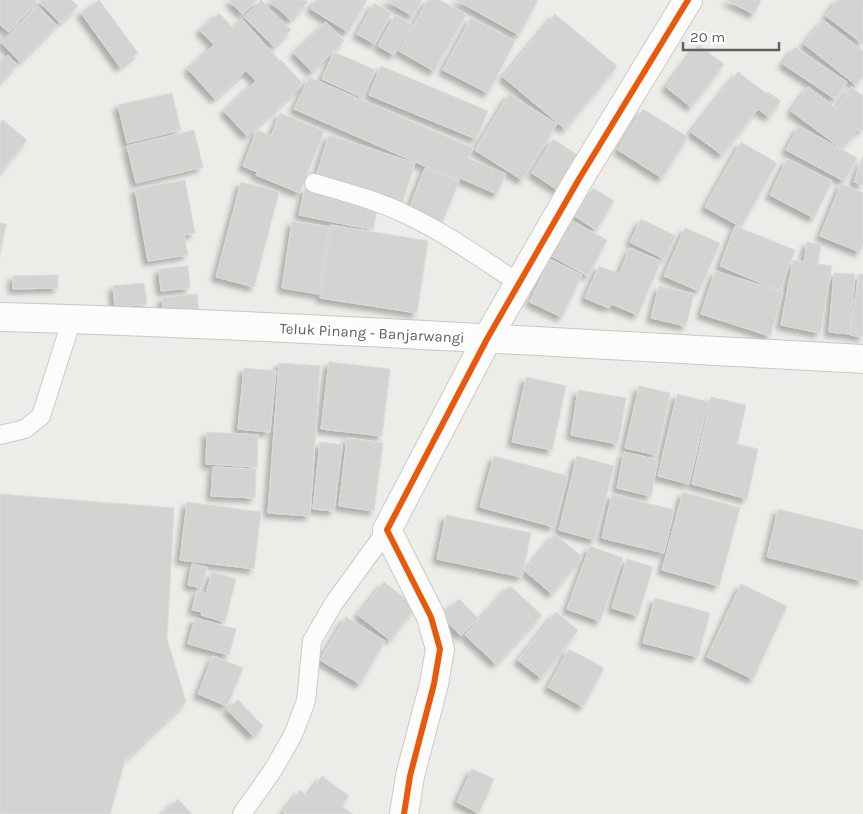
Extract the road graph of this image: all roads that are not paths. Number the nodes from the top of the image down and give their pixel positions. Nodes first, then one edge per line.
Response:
1 (688, 0) edge
2 (314, 183) dead end
3 (520, 284) junction
4 (0, 317) edge
5 (72, 319) junction
6 (487, 339) junction
7 (863, 359) edge
8 (0, 435) edge
9 (387, 530) junction
10 (242, 814) edge
11 (404, 814) edge

1 - 3 street
2 - 3 lane
3 - 6 street
4 - 5 street, Teluk Pinang - Banjarwangi
5 - 6 street, Teluk Pinang - Banjarwangi
5 - 8 lane
6 - 7 street, Teluk Pinang - Banjarwangi
6 - 9 street
9 - 10 lane
9 - 11 street

